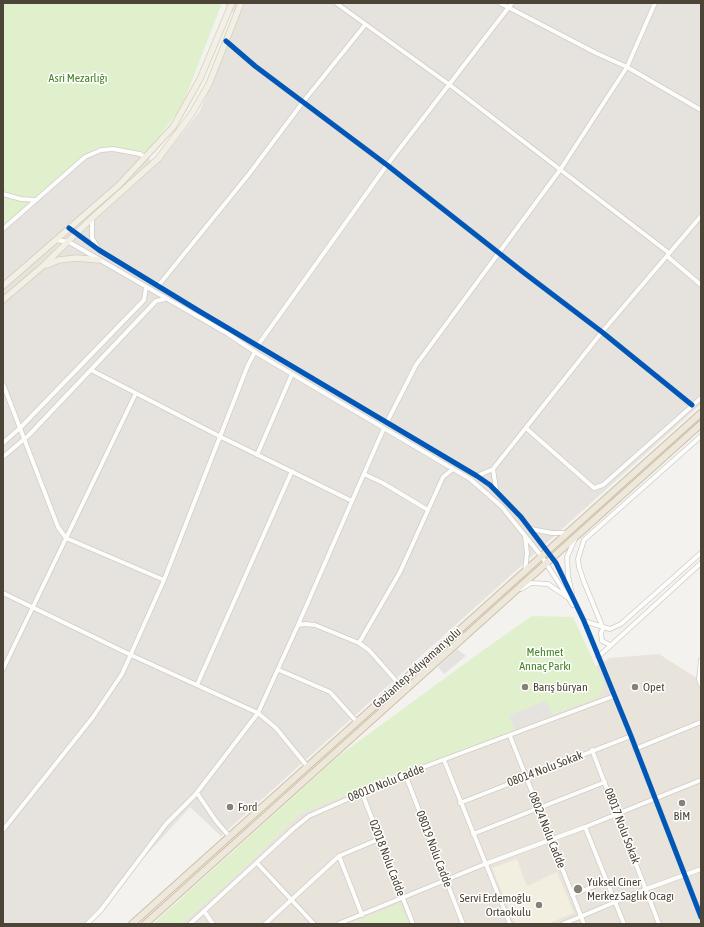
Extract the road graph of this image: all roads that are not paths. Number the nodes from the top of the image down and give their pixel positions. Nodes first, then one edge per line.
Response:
1 (232, 3) edge
2 (241, 3) edge
3 (336, 3) edge
4 (500, 3) edge
5 (512, 3) edge
6 (655, 3) edge
7 (510, 8) junction
8 (365, 24) junction
9 (226, 41) junction
10 (627, 67) junction
11 (450, 84) junction
12 (303, 102) junction
13 (701, 110) edge
14 (145, 157) junction
15 (387, 165) junction
16 (560, 170) junction
17 (3, 194) edge
18 (36, 200) junction
19 (701, 216) edge
20 (92, 218) junction
21 (69, 228) junction
22 (3, 229) edge
23 (75, 234) junction
24 (56, 240) junction
25 (69, 242) junction
26 (99, 250) junction
27 (499, 253) junction
28 (668, 254) junction
29 (99, 260) junction
30 (43, 266) junction
31 (701, 285) edge
32 (3, 286) edge
33 (158, 286) junction
34 (146, 287) junction
35 (165, 299) junction
36 (3, 300) edge
37 (602, 332) junction
38 (258, 345) junction
39 (255, 352) junction
40 (91, 370) junction
41 (292, 374) junction
42 (3, 384) edge
43 (136, 393) junction
44 (701, 398) edge
45 (692, 406) junction
46 (701, 413) edge
47 (387, 422) junction
48 (701, 424) edge
49 (21, 427) junction
50 (384, 428) junction
51 (526, 428) junction
52 (701, 436) edge
53 (221, 437) junction
54 (24, 439) junction
55 (3, 443) edge
56 (258, 455) junction
57 (3, 457) edge
58 (453, 469) junction
59 (493, 469) junction
60 (292, 471) junction
61 (364, 474) junction
62 (477, 476) junction
63 (496, 492) junction
64 (352, 501) junction
65 (428, 510) junction
66 (530, 529) junction
67 (568, 532) junction
68 (578, 533) junction
69 (525, 535) junction
70 (66, 538) junction
71 (701, 553) edge
72 (544, 554) junction
73 (551, 558) junction
74 (546, 562) junction
75 (701, 563) edge
76 (525, 572) junction
77 (164, 580) junction
78 (3, 593) edge
79 (514, 593) junction
80 (568, 598) junction
81 (574, 600) junction
82 (32, 606) junction
83 (584, 621) junction
84 (298, 625) junction
85 (603, 628) junction
86 (359, 644) junction
87 (610, 645) junction
88 (131, 655) junction
89 (598, 657) junction
90 (701, 660) edge
91 (3, 669) edge
92 (279, 670) junction
93 (399, 684) junction
94 (197, 685) junction
95 (701, 685) edge
96 (614, 696) junction
97 (258, 712) junction
98 (357, 722) junction
99 (701, 722) edge
100 (510, 736) junction
101 (631, 736) junction
102 (635, 749) junction
103 (592, 750) junction
104 (444, 760) junction
105 (307, 766) junction
106 (405, 774) junction
107 (525, 776) junction
108 (701, 780) edge
109 (605, 782) junction
110 (196, 793) junction
111 (362, 793) junction
112 (654, 797) junction
113 (460, 803) junction
114 (538, 807) junction
115 (617, 814) junction
116 (585, 827) junction
117 (3, 830) edge
118 (473, 834) junction
119 (229, 836) junction
120 (379, 839) junction
121 (550, 839) junction
122 (339, 856) junction
123 (257, 863) junction
124 (485, 864) junction
125 (701, 869) edge
126 (684, 875) junction
127 (446, 880) junction
128 (607, 881) junction
129 (646, 889) junction
130 (572, 895) junction
131 (402, 898) junction
132 (290, 900) junction
133 (616, 902) junction
134 (204, 911) junction
135 (362, 914) junction
136 (582, 917) junction
137 (701, 917) edge
138 (87, 924) edge
139 (132, 924) edge
140 (145, 924) edge
141 (190, 924) edge
142 (213, 924) edge
143 (265, 924) edge
144 (314, 924) edge
145 (338, 924) edge
146 (413, 924) edge
147 (463, 924) edge
148 (510, 924) edge
149 (563, 924) edge
150 (584, 924) edge
151 (622, 924) edge
152 (659, 924) edge

1 - 14 main road
2 - 9 main road
3 - 8 street
4 - 7 street
5 - 7 street
6 - 10 street
7 - 10 street
7 - 11 street
8 - 11 street
8 - 12 street
9 - 12 street
9 - 20 main road
10 - 13 street
10 - 16 street
11 - 15 street
11 - 16 street
12 - 15 street
12 - 33 street
14 - 18 street
14 - 21 main road
15 - 27 street
15 - 38 street
16 - 27 street
16 - 28 street
17 - 18 street
18 - 22 street
19 - 28 street
20 - 23 main road
20 - 26 street
21 - 23 street
21 - 24 main road
23 - 25 main road
23 - 26 street
24 - 25 street
24 - 32 main road
25 - 29 street
25 - 30 main road
26 - 33 street
27 - 37 street
27 - 47 street
28 - 31 street
28 - 37 street
29 - 30 main road
29 - 34 street
30 - 36 main road
33 - 38 street
34 - 35 street
34 - 49 street
35 - 39 street
35 - 40 street
37 - 45 street
37 - 51 street
38 - 47 street
39 - 41 street
39 - 53 street
40 - 43 street
40 - 54 street
41 - 50 street
41 - 56 street
42 - 49 street
43 - 53 street
43 - 70 street
44 - 45 street
45 - 51 street
46 - 67 highway, Gaziantep-Adıyaman yolu
47 - 62 street
48 - 68 highway, Gaziantep-Adıyaman yolu
49 - 54 street
49 - 55 street
50 - 58 street
50 - 61 street
51 - 59 street
52 - 85 street
53 - 56 street
53 - 77 street
54 - 57 street
54 - 70 street
56 - 60 street
58 - 65 street
58 - 69 street
59 - 62 street
59 - 63 street
60 - 64 street
60 - 94 street
61 - 64 street
61 - 65 street
62 - 63 street
63 - 66 street
64 - 84 street
65 - 86 street
66 - 67 street
66 - 72 street
67 - 72 highway, Gaziantep-Adıyaman yolu
68 - 73 highway, Gaziantep-Adıyaman yolu
68 - 81 street
69 - 72 street
69 - 76 street
70 - 77 street
70 - 82 street
71 - 85 street
72 - 73 street
72 - 74 street
72 - 76 highway, Gaziantep-Adıyaman yolu
73 - 74 highway, Gaziantep-Adıyaman yolu
73 - 81 street
74 - 79 highway, Gaziantep-Adıyaman yolu
74 - 80 street
75 - 87 street
76 - 93 highway, Gaziantep-Adıyaman yolu
77 - 88 street
78 - 82 street
79 - 80 street
79 - 140 highway, Gaziantep-Adıyaman yolu
80 - 83 street
81 - 83 street
82 - 88 street
82 - 91 street
83 - 85 street
83 - 89 street
84 - 86 street
84 - 92 street
85 - 87 street
86 - 93 street
87 - 89 street
88 - 94 street
88 - 117 street
89 - 96 street
90 - 95 street
92 - 97 street
92 - 98 street
93 - 98 highway, Gaziantep-Adıyaman yolu
94 - 97 street
96 - 100 street, 08010 Nolu Cadde
96 - 101 street
97 - 105 street
97 - 110 street
98 - 105 highway, Gaziantep-Adıyaman yolu
99 - 102 street
100 - 104 street, 08010 Nolu Cadde
100 - 107 street, 08024 Nolu Cadde
101 - 102 street
101 - 103 street, 08014 Nolu Sokak
102 - 112 street
103 - 107 street, 08014 Nolu Sokak
103 - 109 street, 08017 Nolu Sokak
104 - 106 street, 08010 Nolu Cadde
104 - 113 street
105 - 119 highway, Gaziantep-Adıyaman yolu
106 - 111 street, 08010 Nolu Cadde
106 - 127 street, 08019 Nolu Cadde
107 - 113 street, 08014 Nolu Sokak
107 - 114 street, 08024 Nolu Cadde
108 - 112 street
109 - 114 street
109 - 115 street, 08017 Nolu Sokak
110 - 119 street
110 - 138 street
111 - 120 street, 02018 Nolu Cadde
111 - 123 street, 08010 Nolu Cadde
112 - 115 street
112 - 126 street
113 - 118 street
114 - 118 street
114 - 121 street, 08024 Nolu Cadde
115 - 116 street
115 - 129 street, 08017 Nolu Sokak
116 - 121 street
116 - 128 street
118 - 124 street
119 - 139 highway, Gaziantep-Adıyaman yolu
120 - 122 street
120 - 131 street, 02018 Nolu Cadde
121 - 124 street
121 - 130 street, 08024 Nolu Cadde
122 - 132 street
122 - 135 street
123 - 132 street
123 - 134 street, 08010 Nolu Cadde
124 - 127 street
124 - 148 street
125 - 126 street
126 - 129 street
126 - 137 street
127 - 131 street
127 - 147 street, 08019 Nolu Cadde
128 - 130 street
128 - 133 street
129 - 133 street
129 - 152 street, 08017 Nolu Sokak
130 - 136 street, 08024 Nolu Cadde
131 - 135 street
131 - 146 street, 02018 Nolu Cadde
132 - 143 street
132 - 144 street
133 - 136 street
133 - 151 street
134 - 141 street, 08010 Nolu Cadde
134 - 142 street
135 - 145 street
136 - 149 street
136 - 150 street, 08024 Nolu Cadde

